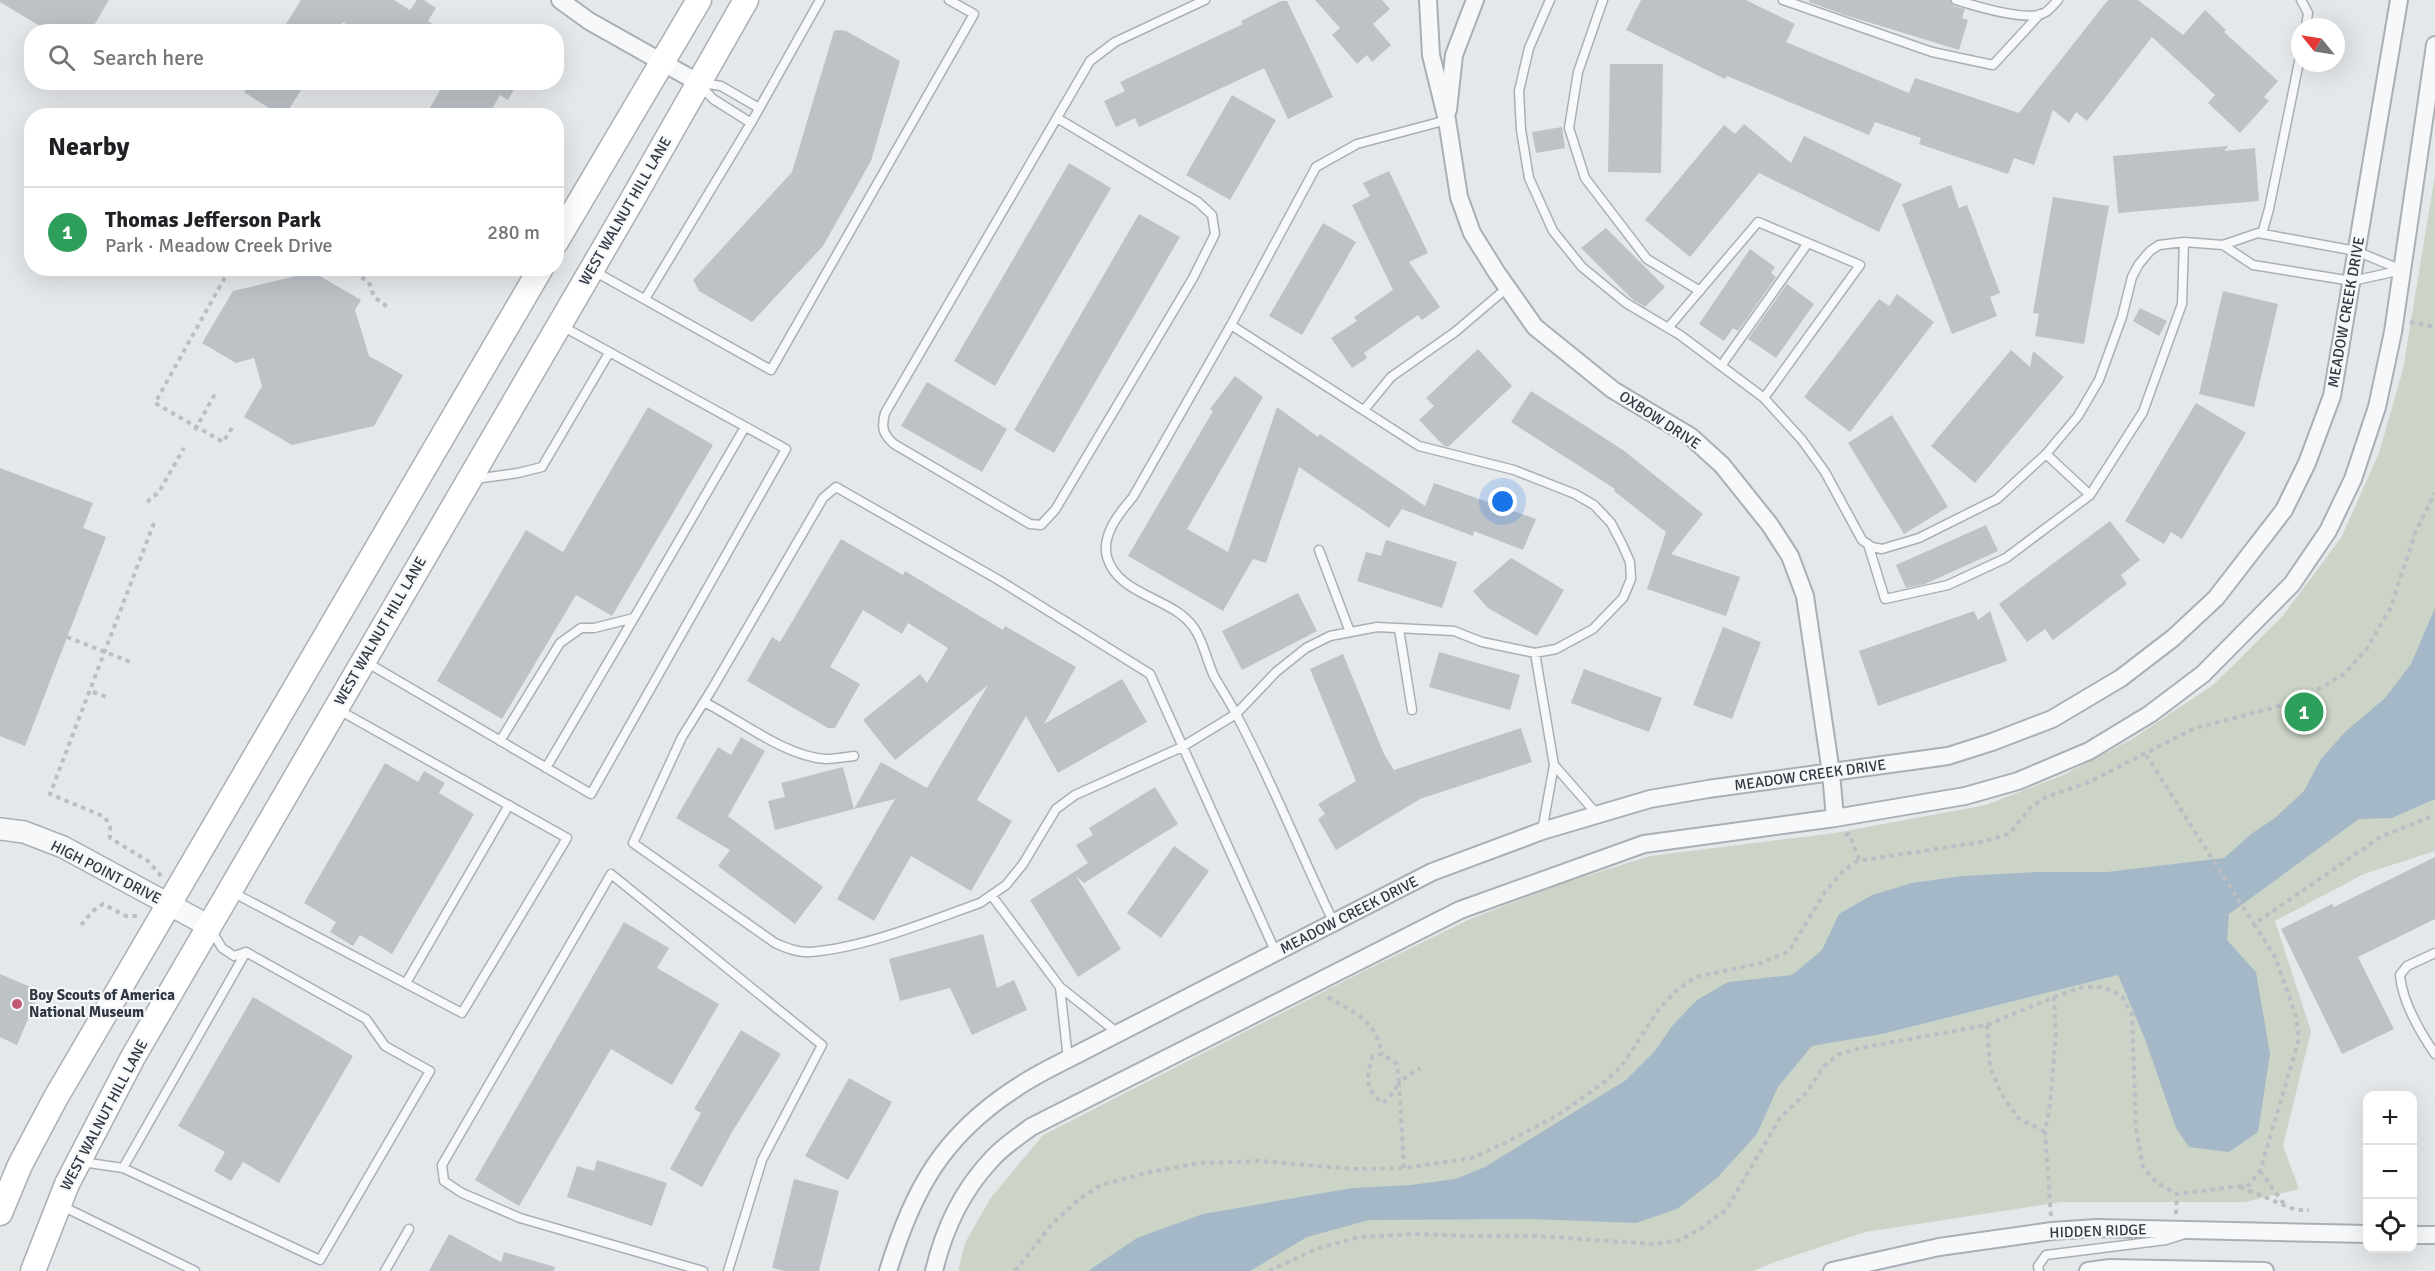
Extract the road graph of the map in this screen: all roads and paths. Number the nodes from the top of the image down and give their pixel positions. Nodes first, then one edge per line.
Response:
1 (560, 0) edge
2 (699, 0) edge
3 (746, 0) edge
4 (820, 0) edge
5 (949, 0) edge
6 (1205, 0) edge
7 (1428, 0) edge
8 (1474, 0) edge
9 (1550, 0) edge
10 (1603, 0) edge
11 (1783, 0) edge
12 (1956, 0) edge
13 (2058, 0) edge
14 (2301, 0) edge
15 (2399, 0) edge
16 (1795, 2) edge
17 (2040, 14) junction
18 (2307, 18) edge
19 (2435, 45) edge
20 (662, 63) junction
21 (2297, 72) edge
22 (699, 82) junction
23 (759, 108) junction
24 (1057, 118) junction
25 (1447, 120) junction
26 (751, 123) junction
27 (564, 228) edge
28 (2262, 234) junction
29 (2184, 242) junction
30 (1808, 243) junction
31 (2223, 245) junction
32 (2356, 251) junction
33 (592, 269) junction
34 (2402, 270) junction
35 (226, 276) edge
36 (359, 276) edge
37 (536, 276) edge
38 (2352, 281) junction
39 (1508, 287) junction
40 (1700, 291) junction
41 (645, 299) junction
42 (389, 308) dead end
43 (2394, 320) junction
44 (559, 325) junction
45 (1231, 325) junction
46 (2435, 327) edge
47 (1668, 328) junction
48 (609, 353) junction
49 (1721, 366) junction
50 (215, 394) dead end
51 (1764, 398) junction
52 (1364, 410) junction
53 (745, 427) junction
54 (232, 428) dead end
55 (196, 429) junction
56 (184, 448) dead end
57 (2046, 454) junction
58 (469, 480) junction
59 (2435, 493) edge
60 (2090, 495) junction
61 (147, 502) dead end
62 (154, 523) dead end
63 (1868, 544) junction
64 (1319, 550) dead end
65 (634, 618) junction
66 (1399, 629) junction
67 (1350, 632) junction
68 (68, 637) dead end
69 (104, 650) junction
70 (1535, 653) junction
71 (363, 660) junction
72 (133, 663) dead end
73 (93, 692) dead end
74 (107, 697) dead end
75 (704, 702) junction
76 (335, 708) junction
77 (1412, 710) dead end
78 (1236, 714) junction
79 (500, 741) junction
80 (1182, 747) junction
81 (2146, 755) junction
82 (854, 756) dead end
83 (1554, 765) junction
84 (546, 768) junction
85 (1831, 773) junction
86 (509, 805) junction
87 (1596, 813) junction
88 (2435, 816) edge
89 (1835, 818) junction
90 (0, 829) edge
91 (1542, 831) junction
92 (1838, 836) dead end
93 (1860, 861) junction
94 (229, 890) junction
95 (992, 896) junction
96 (160, 899) junction
97 (1333, 921) junction
98 (2254, 924) junction
99 (81, 925) dead end
100 (209, 926) junction
101 (246, 952) junction
102 (1276, 953) junction
103 (2435, 953) edge
104 (406, 983) junction
105 (1312, 984) junction
106 (1060, 987) junction
107 (2054, 997) junction
108 (1986, 1025) junction
109 (1119, 1034) junction
110 (1382, 1054) junction
111 (2435, 1054) edge
112 (1068, 1059) junction
113 (1420, 1068) dead end
114 (1399, 1082) junction
115 (2045, 1132) junction
116 (78, 1161) junction
117 (123, 1168) junction
118 (1404, 1168) junction
119 (2260, 1171) junction
120 (2240, 1186) junction
121 (58, 1204) junction
122 (2286, 1206) junction
123 (2309, 1210) dead end
124 (0, 1213) edge
125 (409, 1229) dead end
126 (2203, 1230) junction
127 (2052, 1231) junction
128 (2363, 1234) edge
129 (2417, 1235) edge
130 (2435, 1235) edge
131 (33, 1271) edge
132 (195, 1271) edge
133 (385, 1271) edge
134 (702, 1271) edge
135 (728, 1271) edge
136 (888, 1271) edge
137 (934, 1271) edge
138 (1015, 1271) edge
139 (1269, 1271) edge
140 (1832, 1271) edge
141 (2038, 1271) edge
142 (2088, 1271) edge
143 (2265, 1271) edge

1 - 20 street
2 - 20 main road
3 - 22 main road, WEST WALNUT HILL LANE
4 - 23 lane
5 - 41 lane
6 - 24 lane
7 - 25 street, OXBOW DRIVE
8 - 25 street, OXBOW DRIVE
9 - 47 lane
10 - 40 lane
11 - 16 lane
12 - 17 lane
13 - 17 lane
14 - 18 lane
15 - 32 street, MEADOW CREEK DRIVE
16 - 17 lane
19 - 34 street
20 - 22 street
20 - 27 main road
21 - 28 lane
22 - 23 lane
22 - 26 lane
22 - 33 main road, WEST WALNUT HILL LANE
23 - 26 lane
24 - 24 lane
25 - 39 street, OXBOW DRIVE
25 - 45 lane
26 - 41 lane
28 - 31 lane
28 - 32 lane
29 - 31 lane
29 - 57 lane
29 - 60 lane
30 - 40 lane
30 - 49 lane
30 - 51 lane
31 - 38 lane
32 - 34 lane
32 - 38 street, MEADOW CREEK DRIVE
33 - 41 lane
33 - 44 main road, WEST WALNUT HILL LANE
34 - 38 lane
34 - 43 street
35 - 55 path
36 - 42 path
37 - 96 main road
38 - 85 street, MEADOW CREEK DRIVE
39 - 52 lane
39 - 85 street, OXBOW DRIVE
40 - 47 lane
43 - 46 path
43 - 89 street
44 - 48 lane
44 - 58 main road, WEST WALNUT HILL LANE
45 - 52 lane
45 - 78 lane
47 - 49 lane
48 - 53 lane
48 - 58 lane
49 - 51 lane
50 - 55 path
51 - 63 lane
52 - 70 lane
53 - 65 lane
53 - 84 lane
54 - 55 path
56 - 61 path
57 - 60 lane
57 - 63 lane
58 - 71 main road, WEST WALNUT HILL LANE
59 - 81 path
60 - 63 lane
62 - 69 path
64 - 67 lane
65 - 79 lane
65 - 84 lane
66 - 67 lane
66 - 70 lane
66 - 77 lane
67 - 78 lane
68 - 69 path
69 - 72 path
69 - 96 path
70 - 83 lane
71 - 76 main road, WEST WALNUT HILL LANE
71 - 79 lane
73 - 74 path
75 - 80 lane
75 - 82 lane
75 - 95 lane
76 - 86 lane
76 - 94 main road, WEST WALNUT HILL LANE
78 - 80 lane
78 - 97 lane
79 - 84 lane
80 - 95 lane
80 - 102 lane
81 - 93 path
81 - 98 path
83 - 87 lane
83 - 91 lane
85 - 87 street, MEADOW CREEK DRIVE
85 - 89 street, OXBOW DRIVE
86 - 104 lane
86 - 104 lane
87 - 91 street, MEADOW CREEK DRIVE
88 - 98 path
89 - 105 street
90 - 96 street, HIGH POINT DRIVE
91 - 97 street, MEADOW CREEK DRIVE
92 - 93 path
93 - 118 path
94 - 100 main road, WEST WALNUT HILL LANE
94 - 104 lane
95 - 106 lane
96 - 99 path
96 - 100 street, HIGH POINT DRIVE
96 - 124 main road
97 - 102 street, MEADOW CREEK DRIVE
98 - 119 path
100 - 101 lane
100 - 116 main road, WEST WALNUT HILL LANE
101 - 117 lane
101 - 117 lane
102 - 109 street, MEADOW CREEK DRIVE
103 - 111 lane
105 - 110 path
105 - 137 street
106 - 109 lane
106 - 112 lane
107 - 108 path
107 - 115 path
107 - 120 path
108 - 115 path
108 - 139 path
109 - 112 street, MEADOW CREEK DRIVE
110 - 114 path
110 - 114 path
112 - 136 street, MEADOW CREEK DRIVE
113 - 114 path
114 - 118 path
115 - 127 path
116 - 117 lane
116 - 121 main road, WEST WALNUT HILL LANE
118 - 138 path
119 - 120 path
119 - 122 path
120 - 122 path
121 - 131 main road, WEST WALNUT HILL LANE
121 - 132 lane
122 - 123 path
125 - 133 lane
126 - 127 street, HIDDEN RIDGE
126 - 128 street, HIDDEN RIDGE
126 - 141 lane
127 - 140 street, HIDDEN RIDGE
129 - 130 street
134 - 135 lane
142 - 143 street

